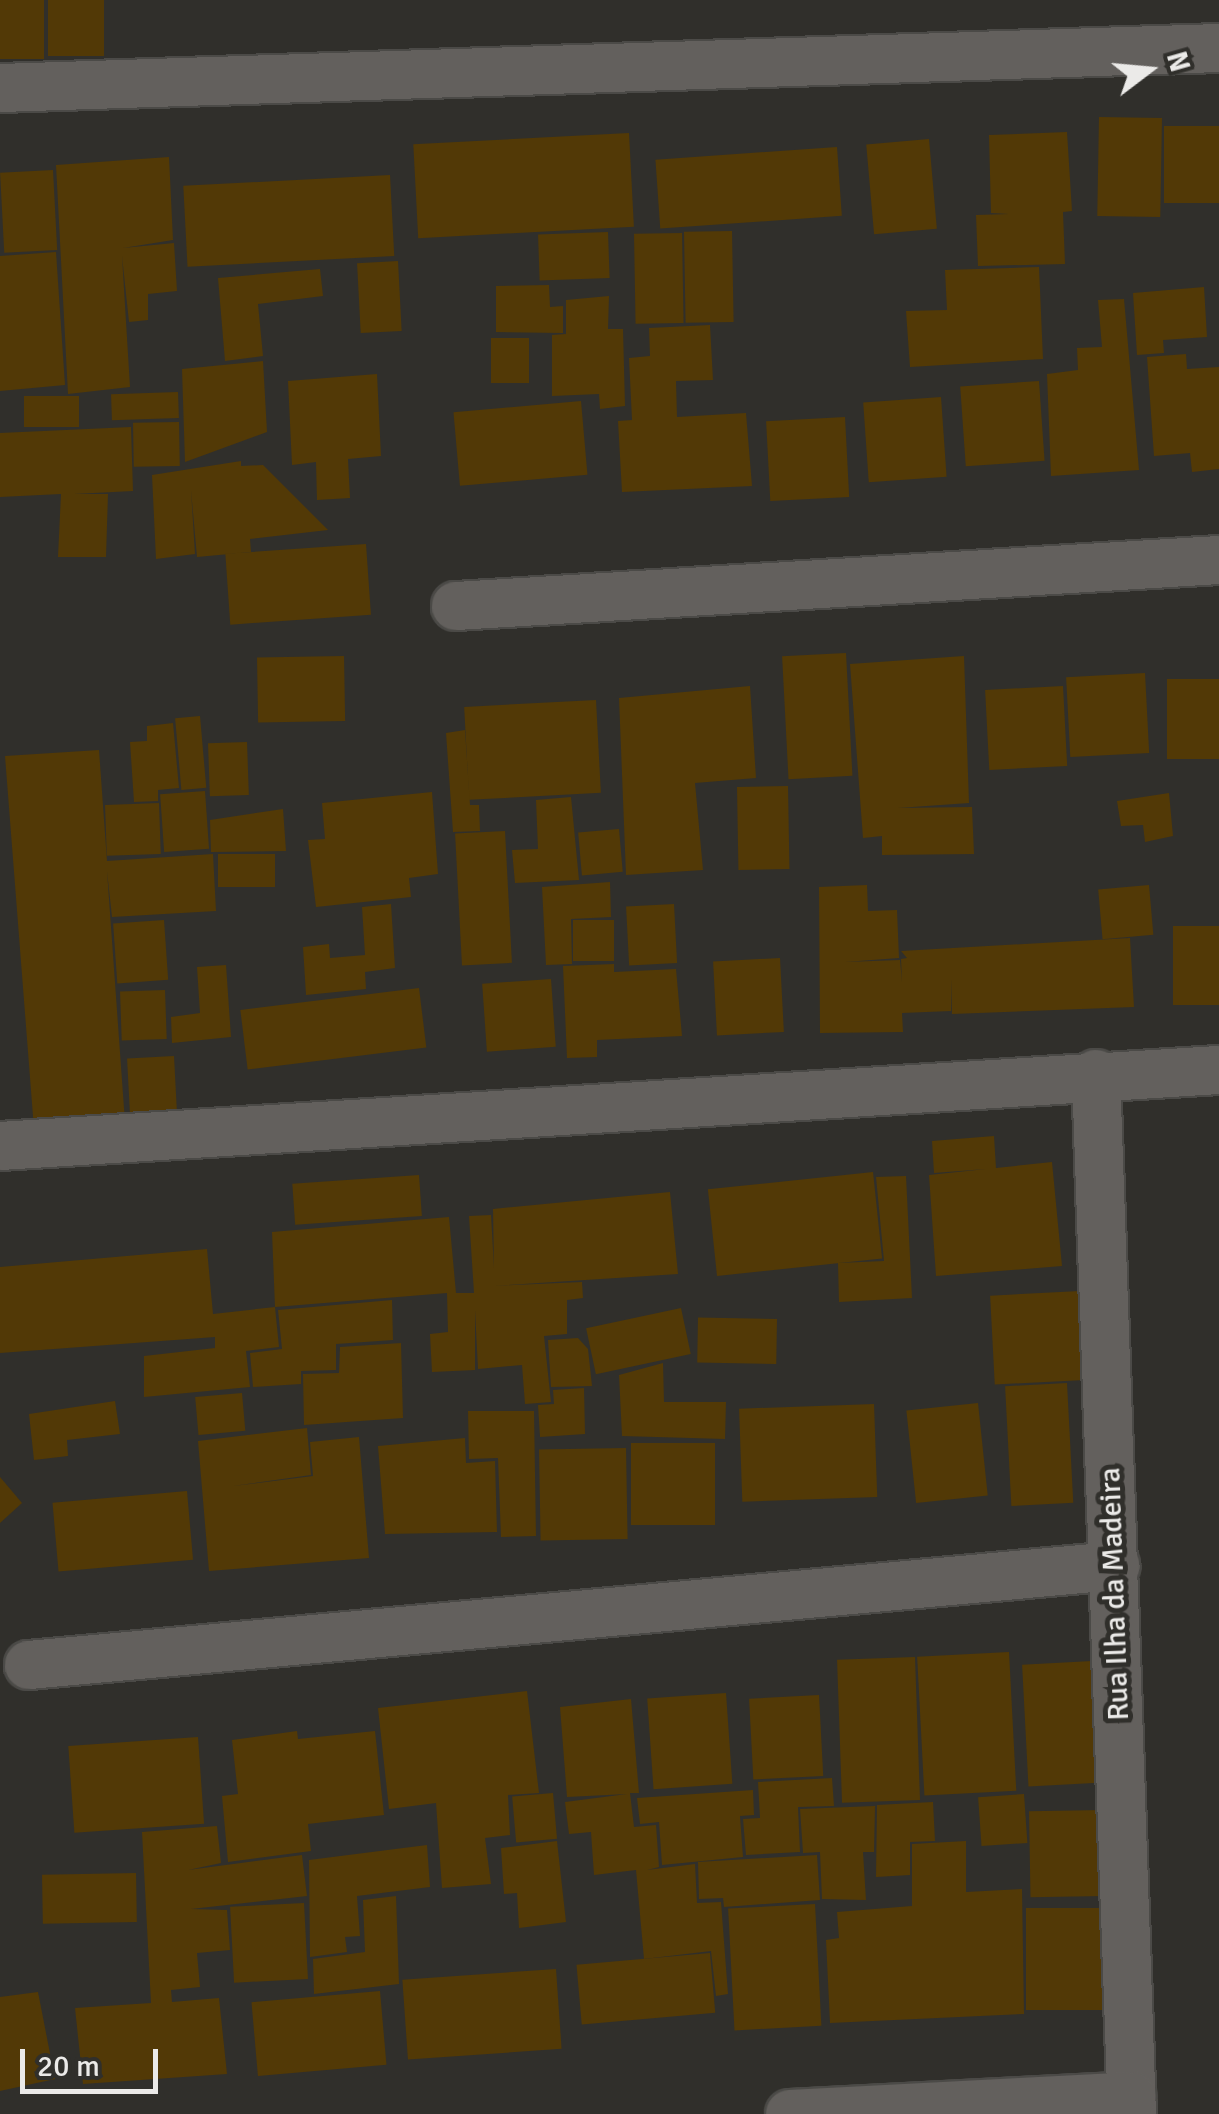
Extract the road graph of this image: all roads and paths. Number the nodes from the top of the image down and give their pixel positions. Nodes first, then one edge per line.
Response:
1 (1219, 48) edge
2 (0, 88) edge
3 (1219, 560) edge
4 (456, 606) dead end
5 (1219, 1070) edge
6 (1096, 1074) junction
7 (0, 1146) edge
8 (1115, 1566) junction
9 (29, 1665) dead end
10 (1132, 2105) edge
11 (790, 2114) edge

1 - 2 street
3 - 4 street
5 - 6 street
6 - 7 street
6 - 8 street, Rua Ilha da Madeira
8 - 9 street
8 - 10 street, Rua Ilha da Madeira
10 - 11 street

